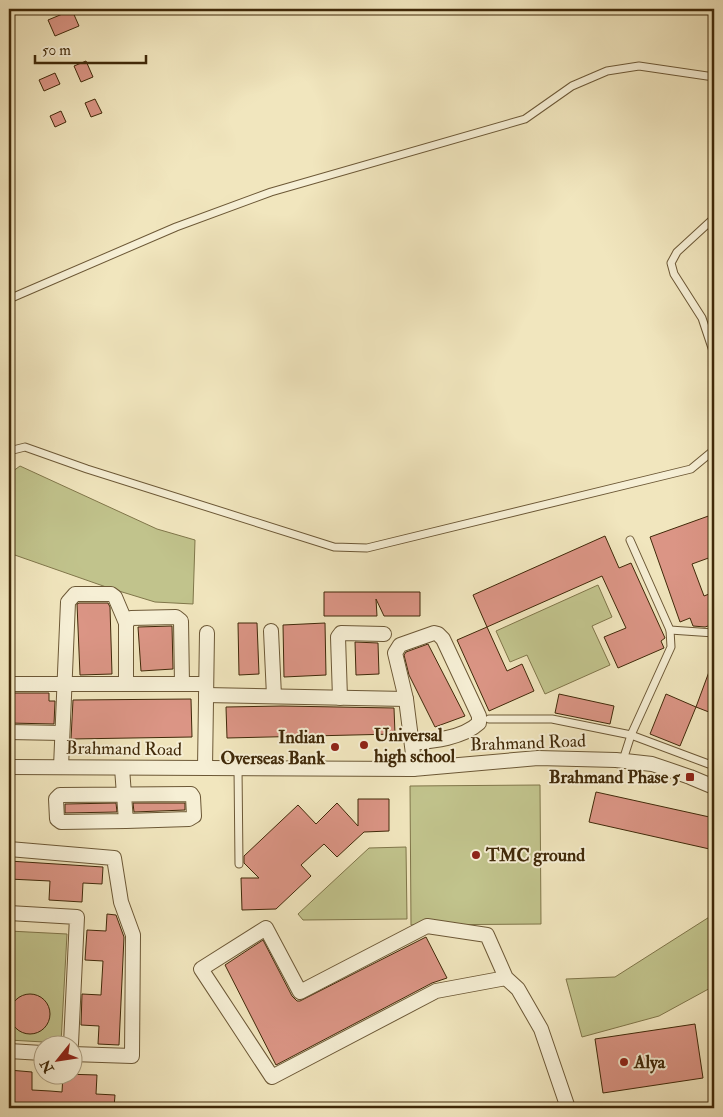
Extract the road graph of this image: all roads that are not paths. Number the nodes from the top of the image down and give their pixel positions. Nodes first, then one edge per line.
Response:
1 (714, 77) edge
2 (714, 218) edge
3 (9, 299) edge
4 (714, 354) edge
5 (714, 450) edge
6 (9, 451) edge
7 (630, 540) dead end
8 (126, 623) junction
9 (670, 630) junction
10 (271, 631) dead end
11 (207, 634) dead end
12 (384, 634) dead end
13 (714, 634) edge
14 (64, 683) junction
15 (9, 684) edge
16 (126, 684) junction
17 (182, 684) junction
18 (206, 689) junction
19 (274, 696) junction
20 (340, 698) junction
21 (406, 699) junction
22 (489, 718) dead end
23 (9, 732) edge
24 (62, 733) junction
25 (631, 734) junction
26 (412, 744) junction
27 (622, 760) junction
28 (714, 766) edge
29 (61, 767) junction
30 (9, 768) edge
31 (122, 768) junction
32 (205, 768) junction
33 (238, 768) junction
34 (413, 769) junction
35 (714, 788) edge
36 (124, 795) junction
37 (126, 821) junction
38 (9, 849) edge
39 (239, 864) dead end
40 (9, 913) edge
41 (506, 978) junction
42 (71, 1034) edge
43 (9, 1051) edge
44 (32, 1052) edge
45 (82, 1054) edge
46 (568, 1108) edge

1 - 3 lane
2 - 4 lane
5 - 6 lane
7 - 9 lane
8 - 14 street
8 - 16 street
8 - 17 street
9 - 13 lane
9 - 25 lane
10 - 19 street
11 - 18 street
12 - 20 street
14 - 15 street
14 - 16 street
14 - 24 street
16 - 17 street
17 - 18 street
18 - 19 street
18 - 32 street
19 - 20 street
20 - 21 street
21 - 26 street
21 - 26 street
22 - 25 lane
23 - 24 street
24 - 29 street
25 - 27 lane
25 - 28 lane
26 - 34 street
27 - 34 street, Brahmand Road
27 - 35 street, Brahmand Road
29 - 30 street, Brahmand Road
29 - 31 street, Brahmand Road
31 - 32 street, Brahmand Road
31 - 36 street
32 - 33 street, Brahmand Road
33 - 34 street, Brahmand Road
33 - 39 lane
36 - 37 street
36 - 37 street
36 - 37 street
38 - 45 street
40 - 42 street
41 - 41 street
41 - 46 street
43 - 44 street

